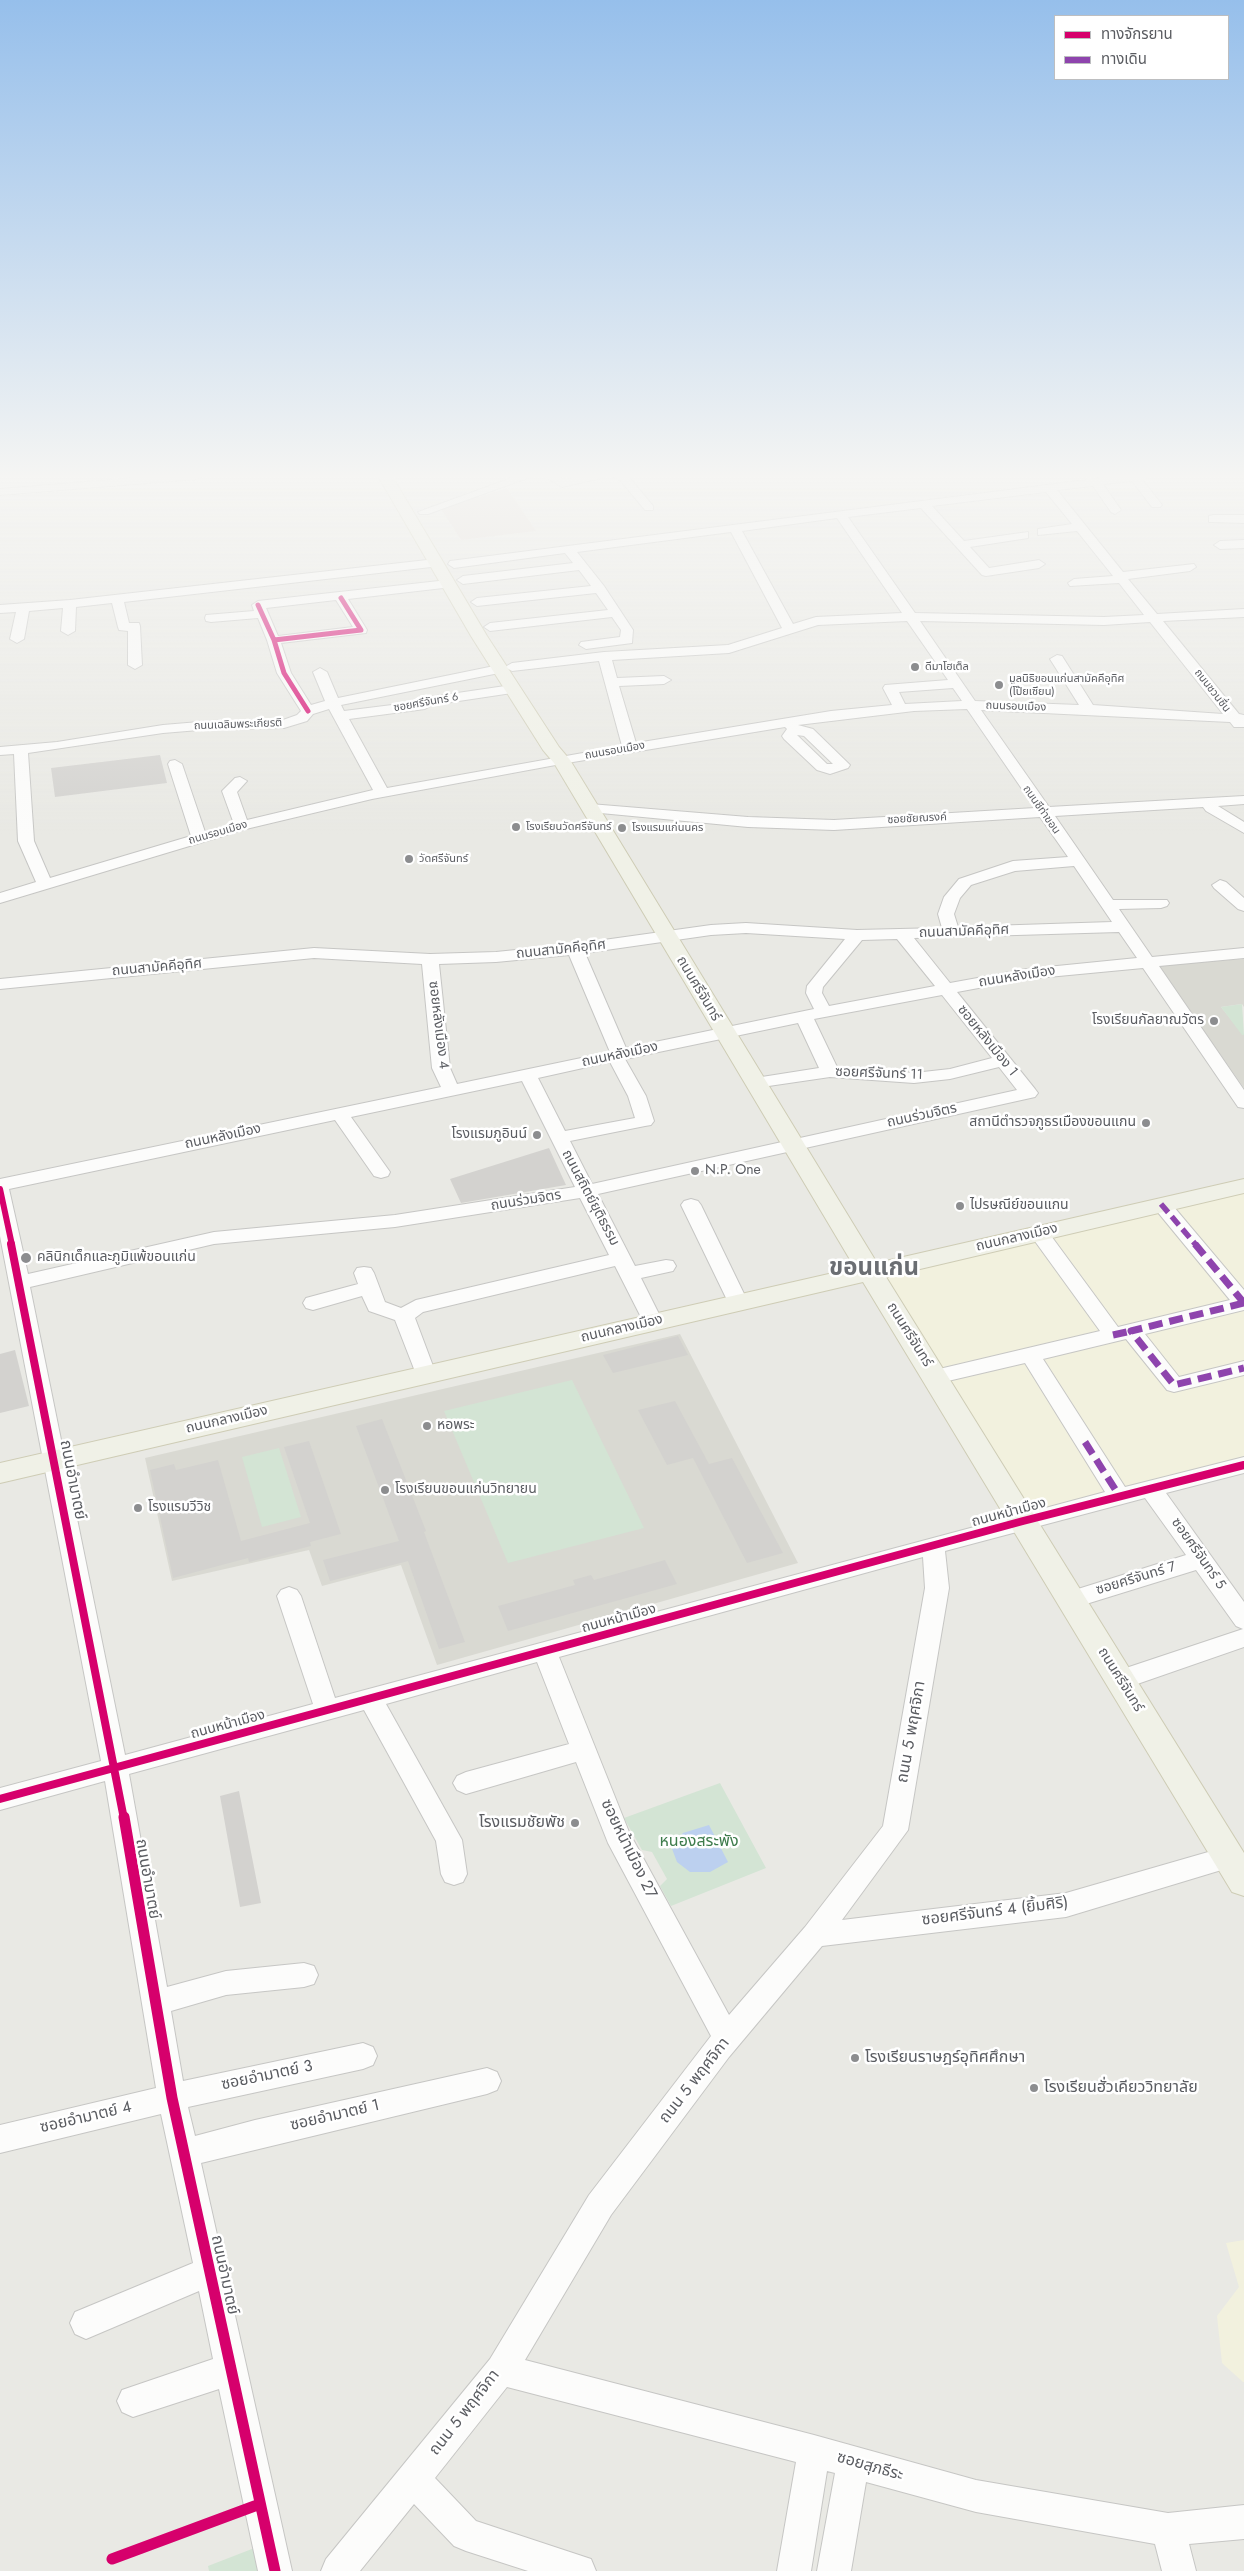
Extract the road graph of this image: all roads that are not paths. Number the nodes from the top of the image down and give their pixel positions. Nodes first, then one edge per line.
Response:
1 (137, 596) edge
2 (355, 596) edge
3 (464, 596) edge
4 (470, 596) edge
5 (529, 596) edge
6 (605, 596) edge
7 (771, 596) edge
8 (896, 596) edge
9 (1136, 596) edge
10 (118, 598) junction
11 (341, 598) junction
12 (476, 602) junction
13 (70, 604) junction
14 (23, 608) junction
15 (0, 609) edge
16 (259, 610) junction
17 (616, 613) junction
18 (1244, 613) edge
19 (910, 617) junction
20 (211, 618) dead end
21 (1156, 619) junction
22 (788, 629) junction
23 (68, 631) dead end
24 (488, 632) junction
25 (17, 638) dead end
26 (274, 640) junction
27 (533, 651) dead end
28 (604, 656) junction
29 (1057, 659) dead end
30 (135, 665) dead end
31 (506, 668) junction
32 (320, 672) dead end
33 (664, 680) dead end
34 (611, 682) junction
35 (956, 684) junction
36 (512, 688) junction
37 (970, 706) junction
38 (900, 708) junction
39 (1088, 709) junction
40 (336, 710) junction
41 (308, 711) junction
42 (1239, 719) edge
43 (1244, 729) edge
44 (630, 748) junction
45 (0, 751) edge
46 (21, 751) junction
47 (562, 760) junction
48 (175, 764) dead end
49 (240, 781) dead end
50 (382, 793) junction
51 (1244, 800) edge
52 (1209, 804) junction
53 (590, 808) junction
54 (1043, 813) junction
55 (242, 826) junction
56 (1244, 828) edge
57 (199, 838) junction
58 (1077, 861) junction
59 (45, 884) junction
60 (1220, 885) dead end
61 (0, 898) edge
62 (1161, 903) dead end
63 (1108, 905) junction
64 (1244, 906) edge
65 (1123, 927) junction
66 (951, 931) junction
67 (902, 934) junction
68 (857, 935) junction
69 (667, 937) junction
70 (575, 949) junction
71 (1244, 953) edge
72 (430, 959) junction
73 (1146, 961) junction
74 (0, 984) edge
75 (946, 989) junction
76 (824, 1012) junction
77 (804, 1016) junction
78 (725, 1034) junction
79 (618, 1055) junction
80 (1002, 1061) junction
81 (830, 1072) junction
82 (527, 1074) junction
83 (755, 1083) junction
84 (451, 1090) junction
85 (1029, 1093) joint
86 (1244, 1103) edge
87 (339, 1113) junction
88 (559, 1138) junction
89 (792, 1145) junction
90 (381, 1172) dead end
91 (0, 1185) edge
92 (1244, 1186) edge
93 (0, 1189) edge
94 (585, 1191) junction
95 (1161, 1204) junction
96 (691, 1205) dead end
97 (1039, 1233) junction
98 (625, 1266) junction
99 (666, 1266) dead end
100 (871, 1273) junction
101 (19, 1283) junction
102 (738, 1302) junction
103 (313, 1303) dead end
104 (1244, 1303) edge
105 (404, 1316) junction
106 (653, 1322) junction
107 (1122, 1333) junction
108 (1030, 1355) junction
109 (1244, 1368) edge
110 (426, 1374) junction
111 (935, 1377) junction
112 (54, 1461) junction
113 (1244, 1465) edge
114 (0, 1473) edge
115 (1151, 1489) junction
116 (1120, 1498) junction
117 (1023, 1521) junction
118 (933, 1547) junction
119 (1202, 1559) junction
120 (289, 1596) dead end
121 (1070, 1600) junction
122 (1244, 1620) edge
123 (1244, 1638) edge
124 (545, 1652) junction
125 (1120, 1680) junction
126 (371, 1699) junction
127 (327, 1710) junction
128 (584, 1750) junction
129 (115, 1768) junction
130 (466, 1783) dead end
131 (0, 1800) edge
132 (1236, 1869) edge
133 (454, 1874) dead end
134 (814, 1935) junction
135 (304, 1975) dead end
136 (154, 2003) junction
137 (727, 2038) junction
138 (362, 2056) dead end
139 (486, 2081) dead end
140 (172, 2098) junction
141 (0, 2139) edge
142 (184, 2154) junction
143 (210, 2271) junction
144 (86, 2323) dead end
145 (231, 2369) junction
146 (501, 2370) junction
147 (133, 2402) dead end
148 (814, 2451) junction
149 (853, 2463) junction
150 (413, 2479) junction
151 (1244, 2522) edge
152 (1168, 2530) junction
153 (275, 2571) edge
154 (338, 2571) edge
155 (579, 2571) edge
156 (794, 2571) edge
157 (834, 2571) edge
158 (1179, 2571) edge

1 - 10 street
2 - 11 street
3 - 24 main road, ถนนศรีจันทร์
4 - 12 main road, ถนนศรีจันทร์
5 - 12 street
6 - 17 street
7 - 22 street
8 - 19 street, ถนนชีท่าขอน
9 - 21 street, ถนนชวนชื่น
10 - 13 street
10 - 30 street
11 - 16 street
11 - 26 street
12 - 24 main road, ถนนศรีจันทร์
13 - 14 street
13 - 23 street
14 - 15 street
14 - 25 street
16 - 20 street
16 - 26 street
17 - 24 street
17 - 27 street
18 - 21 street, ถนนเฉลิมพระเกียรติ
19 - 21 street, ถนนเฉลิมพระเกียรติ
19 - 22 street, ถนนเฉลิมพระเกียรติ
19 - 35 street, ถนนชีท่าขอน
21 - 42 street, ถนนชวนชื่น
22 - 28 street, ถนนเฉลิมพระเกียรติ
24 - 31 main road, ถนนศรีจันทร์
26 - 41 street
28 - 31 street, ถนนเฉลิมพระเกียรติ
28 - 34 street
29 - 39 street
31 - 36 main road, ถนนศรีจันทร์
31 - 40 street, ถนนเฉลิมพระเกียรติ
31 - 47 main road, ถนนศรีจันทร์
32 - 40 street
33 - 34 street
34 - 44 street
35 - 37 street, ถนนชีท่าขอน
35 - 38 street
36 - 40 street, ซอยศรีจันทร์ 6
36 - 47 main road, ถนนศรีจันทร์
37 - 38 street, ถนนรอบเมือง
37 - 39 street, ถนนรอบเมือง
37 - 54 street, ถนนชีท่าขอน
38 - 44 street, ถนนรอบเมือง
39 - 42 street, ถนนรอบเมือง
40 - 41 street, ถนนเฉลิมพระเกียรติ
40 - 50 street
41 - 46 street, ถนนเฉลิมพระเกียรติ
42 - 43 street, ถนนชวนชื่น
44 - 47 street, ถนนรอบเมือง
45 - 46 street, ถนนเฉลิมพระเกียรติ
46 - 59 street
47 - 50 street, ถนนรอบเมือง
47 - 53 main road, ถนนศรีจันทร์
48 - 57 street
49 - 55 street
50 - 55 street, ถนนรอบเมือง
51 - 52 street, ซอยชัยณรงค์
52 - 54 street, ซอยชัยณรงค์
52 - 56 street
53 - 54 street, ซอยชัยณรงค์
53 - 69 main road, ถนนศรีจันทร์
54 - 58 street, ถนนชีท่าขอน
55 - 57 street, ถนนรอบเมือง
57 - 59 street, ถนนรอบเมือง
58 - 63 street, ถนนชีท่าขอน
58 - 66 street
59 - 61 street, ถนนรอบเมือง
60 - 64 street
62 - 63 street
63 - 65 street, ถนนชีท่าขอน
65 - 66 street, ถนนสามัคคีอุทิศ
65 - 73 street, ถนนชีท่าขอน
66 - 67 street, ถนนสามัคคีอุทิศ
67 - 68 street, ถนนสามัคคีอุทิศ
67 - 75 street, ซอยหลังเมือง 1
68 - 69 street, ถนนสามัคคีอุทิศ
68 - 76 street
69 - 70 street, ถนนสามัคคีอุทิศ
69 - 78 main road, ถนนศรีจันทร์
70 - 72 street, ถนนสามัคคีอุทิศ
70 - 79 street
71 - 73 street, ถนนหลังเมือง
72 - 74 street, ถนนสามัคคีอุทิศ
72 - 84 street, ซอยหลังเมือง 4
73 - 75 street, ถนนหลังเมือง
73 - 86 street, ถนนชีท่าขอน
75 - 76 street, ถนนหลังเมือง
75 - 80 street, ซอยหลังเมือง 1
76 - 77 street, ถนนหลังเมือง
77 - 78 street, ถนนหลังเมือง
77 - 81 street
78 - 79 street, ถนนหลังเมือง
78 - 83 main road, ถนนศรีจันทร์
79 - 82 street, ถนนหลังเมือง
79 - 88 street
80 - 81 street, ซอยศรีจันทร์ 11
80 - 85 street, ซอยหลังเมือง 1
81 - 83 street, ซอยศรีจันทร์ 11
82 - 84 street, ถนนหลังเมือง
82 - 88 street, ถนนสถิตย์ยุติธรรม
83 - 89 main road, ถนนศรีจันทร์
84 - 87 street, ถนนหลังเมือง
85 - 89 street, ถนนร่วมจิตร
87 - 90 street
87 - 91 street, ถนนหลังเมือง
88 - 94 street, ถนนสถิตย์ยุติธรรม
89 - 94 street, ถนนร่วมจิตร
89 - 100 main road, ถนนศรีจันทร์
92 - 95 main road, ถนนกลางเมือง
93 - 101 street, ถนนอำมาตย์
94 - 98 street, ถนนสถิตย์ยุติธรรม
94 - 101 street, ถนนร่วมจิตร
95 - 97 main road, ถนนกลางเมือง
95 - 104 street
96 - 102 street
97 - 100 main road, ถนนกลางเมือง
97 - 107 street
98 - 99 street
98 - 105 street
98 - 106 street, ถนนสถิตย์ยุติธรรม
100 - 102 main road, ถนนกลางเมือง
100 - 111 main road, ถนนศรีจันทร์
101 - 112 street, ถนนอำมาตย์
102 - 106 main road, ถนนกลางเมือง
103 - 105 street
104 - 107 street
105 - 110 street
106 - 110 main road, ถนนกลางเมือง
107 - 108 street
107 - 109 street
108 - 111 street
108 - 116 street
110 - 112 main road, ถนนกลางเมือง
111 - 117 main road, ถนนศรีจันทร์
112 - 114 main road, ถนนกลางเมือง
112 - 129 street, ถนนอำมาตย์
113 - 115 street, ถนนหน้าเมือง
115 - 116 street, ถนนหน้าเมือง
115 - 119 street, ซอยศรีจันทร์ 5
116 - 117 street, ถนนหน้าเมือง
117 - 118 street, ถนนหน้าเมือง
117 - 121 main road, ถนนศรีจันทร์
118 - 124 street, ถนนหน้าเมือง
118 - 134 street, ถนน 5 พฤศจิกา
119 - 121 street, ซอยศรีจันทร์ 7
119 - 122 street, ซอยศรีจันทร์ 5
120 - 127 street
121 - 125 main road, ถนนศรีจันทร์
123 - 125 street
124 - 126 street, ถนนหน้าเมือง
124 - 128 street, ซอยหน้าเมือง 27
125 - 132 main road, ถนนศรีจันทร์
126 - 127 street, ถนนหน้าเมือง
126 - 133 street
127 - 129 street, ถนนหน้าเมือง
128 - 130 street
128 - 137 street, ซอยหน้าเมือง 27
129 - 131 street, ถนนหน้าเมือง
129 - 136 street, ถนนอำมาตย์
132 - 134 street, ซอยศรีจันทร์ 4 (ยิ้มศิริ)
134 - 137 street, ถนน 5 พฤศจิกา
135 - 136 street
136 - 140 street, ถนนอำมาตย์
137 - 146 street, ถนน 5 พฤศจิกา
138 - 140 street, ซอยอำมาตย์ 3
139 - 142 street, ซอยอำมาตย์ 1
140 - 141 street, ซอยอำมาตย์ 4
140 - 142 street, ถนนอำมาตย์
142 - 143 street, ถนนอำมาตย์
143 - 144 street
143 - 145 street, ถนนอำมาตย์
145 - 147 street
145 - 153 street, ถนนอำมาตย์
146 - 148 street, ซอยสุภธีระ
146 - 150 street, ถนน 5 พฤศจิกา
148 - 149 street, ซอยสุภธีระ
148 - 156 street
149 - 152 street, ซอยสุภธีระ
149 - 157 street
150 - 154 street, ถนน 5 พฤศจิกา
150 - 155 street
151 - 152 street, ซอยสุภธีระ
152 - 158 street

